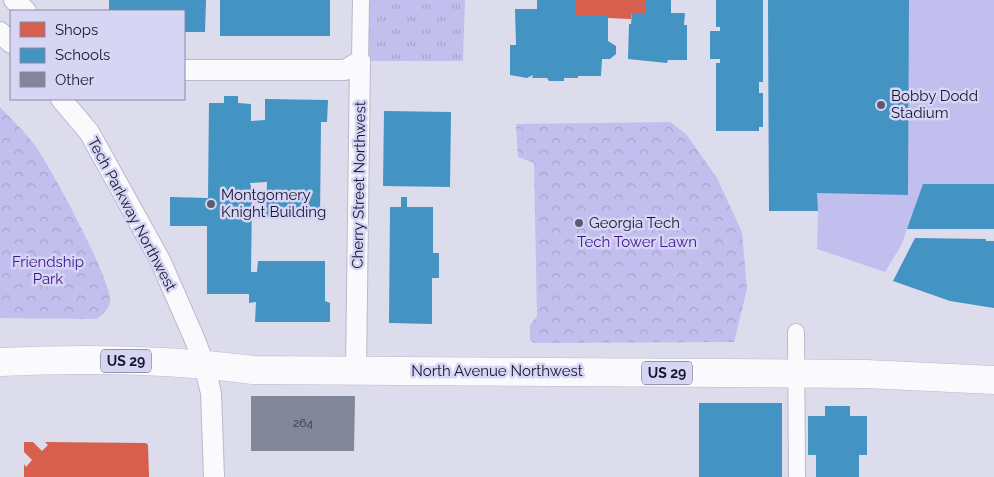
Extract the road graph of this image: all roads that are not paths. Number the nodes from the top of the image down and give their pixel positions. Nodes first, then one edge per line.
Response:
1 (14, 0) edge
2 (361, 0) edge
3 (25, 10) edge
4 (0, 32) edge
5 (10, 41) edge
6 (360, 61) junction
7 (185, 70) edge
8 (62, 100) edge
9 (796, 332) dead end
10 (0, 362) edge
11 (204, 364) junction
12 (356, 370) junction
13 (796, 374) junction
14 (994, 380) edge
15 (214, 477) edge
16 (797, 477) edge

1 - 3 street
2 - 6 street, Cherry Street Northwest
4 - 5 street
6 - 7 street
6 - 12 street, Cherry Street Northwest
8 - 11 street, Tech Parkway Northwest
9 - 13 street
10 - 11 highway, North Avenue Northwest / US 29
11 - 12 highway, North Avenue Northwest / US 29
11 - 15 street, Tech Parkway Northwest
12 - 13 highway, North Avenue Northwest / US 29
13 - 14 highway, North Avenue Northwest / US 29
13 - 16 street

